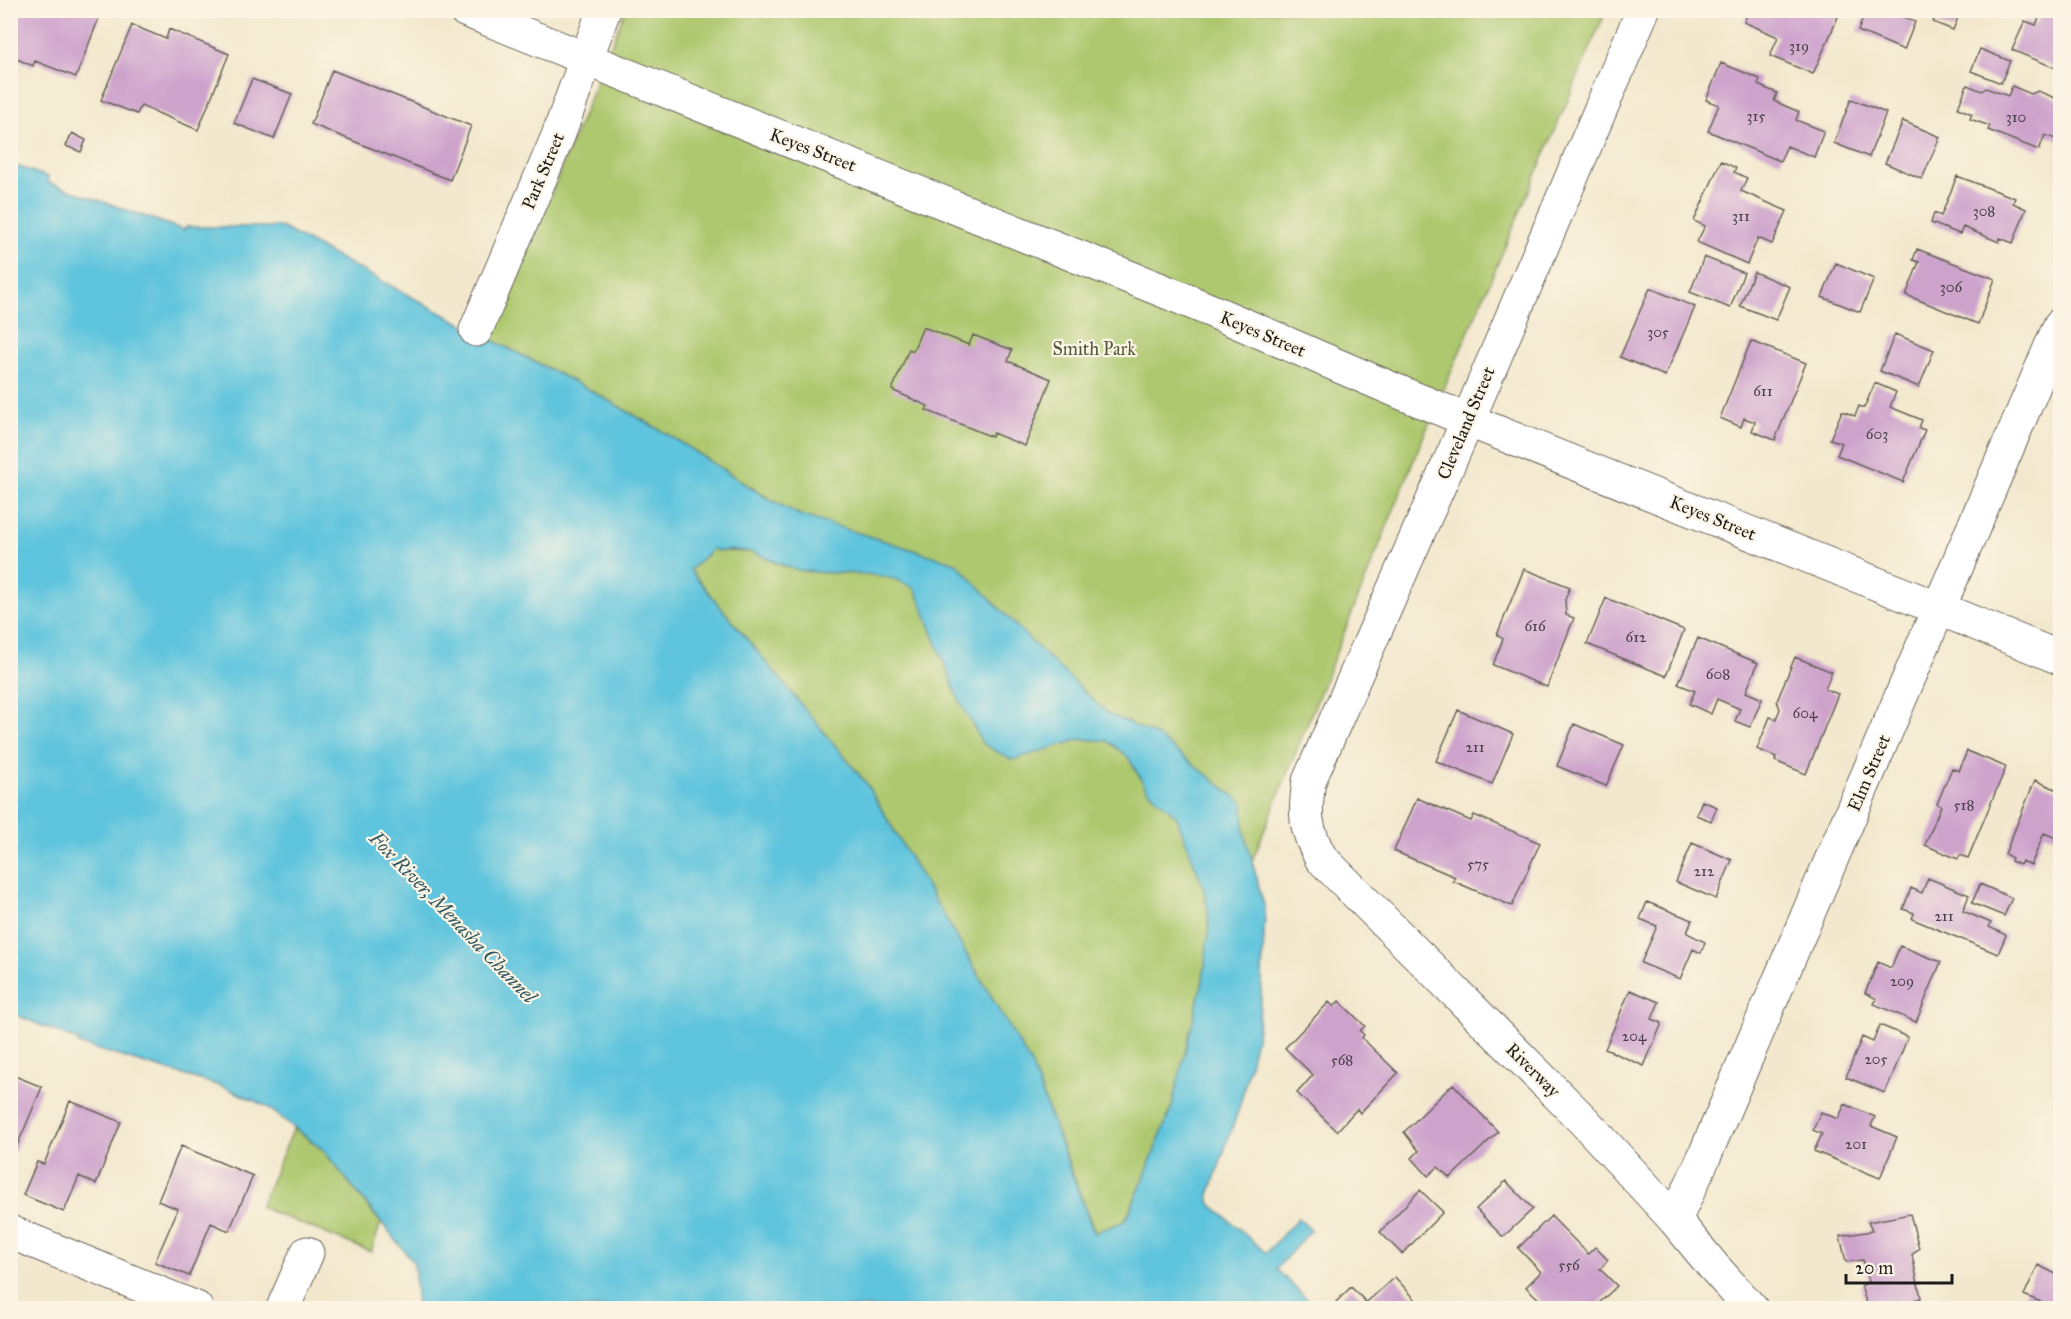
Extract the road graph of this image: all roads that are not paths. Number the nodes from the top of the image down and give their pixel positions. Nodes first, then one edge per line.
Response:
1 (465, 10) edge
2 (604, 10) edge
3 (1643, 10) edge
4 (586, 60) junction
5 (2061, 325) edge
6 (476, 330) dead end
7 (1468, 420) junction
8 (1940, 609) junction
9 (2061, 658) edge
10 (1310, 838) joint
11 (1675, 1220) junction
12 (10, 1232) edge
13 (307, 1254) dead end
14 (196, 1308) edge
15 (283, 1308) edge
16 (1751, 1308) edge

1 - 4 street, Keyes Street
2 - 4 street, Park Street
3 - 7 street, Cleveland Street
4 - 6 street, Park Street
4 - 7 street, Keyes Street
5 - 8 street, Elm Street
7 - 8 street, Keyes Street
7 - 10 street, Cleveland Street
8 - 9 street, Keyes Street
8 - 11 street, Elm Street
10 - 11 street, Riverway
11 - 16 street, Riverway
12 - 14 street
13 - 15 street

